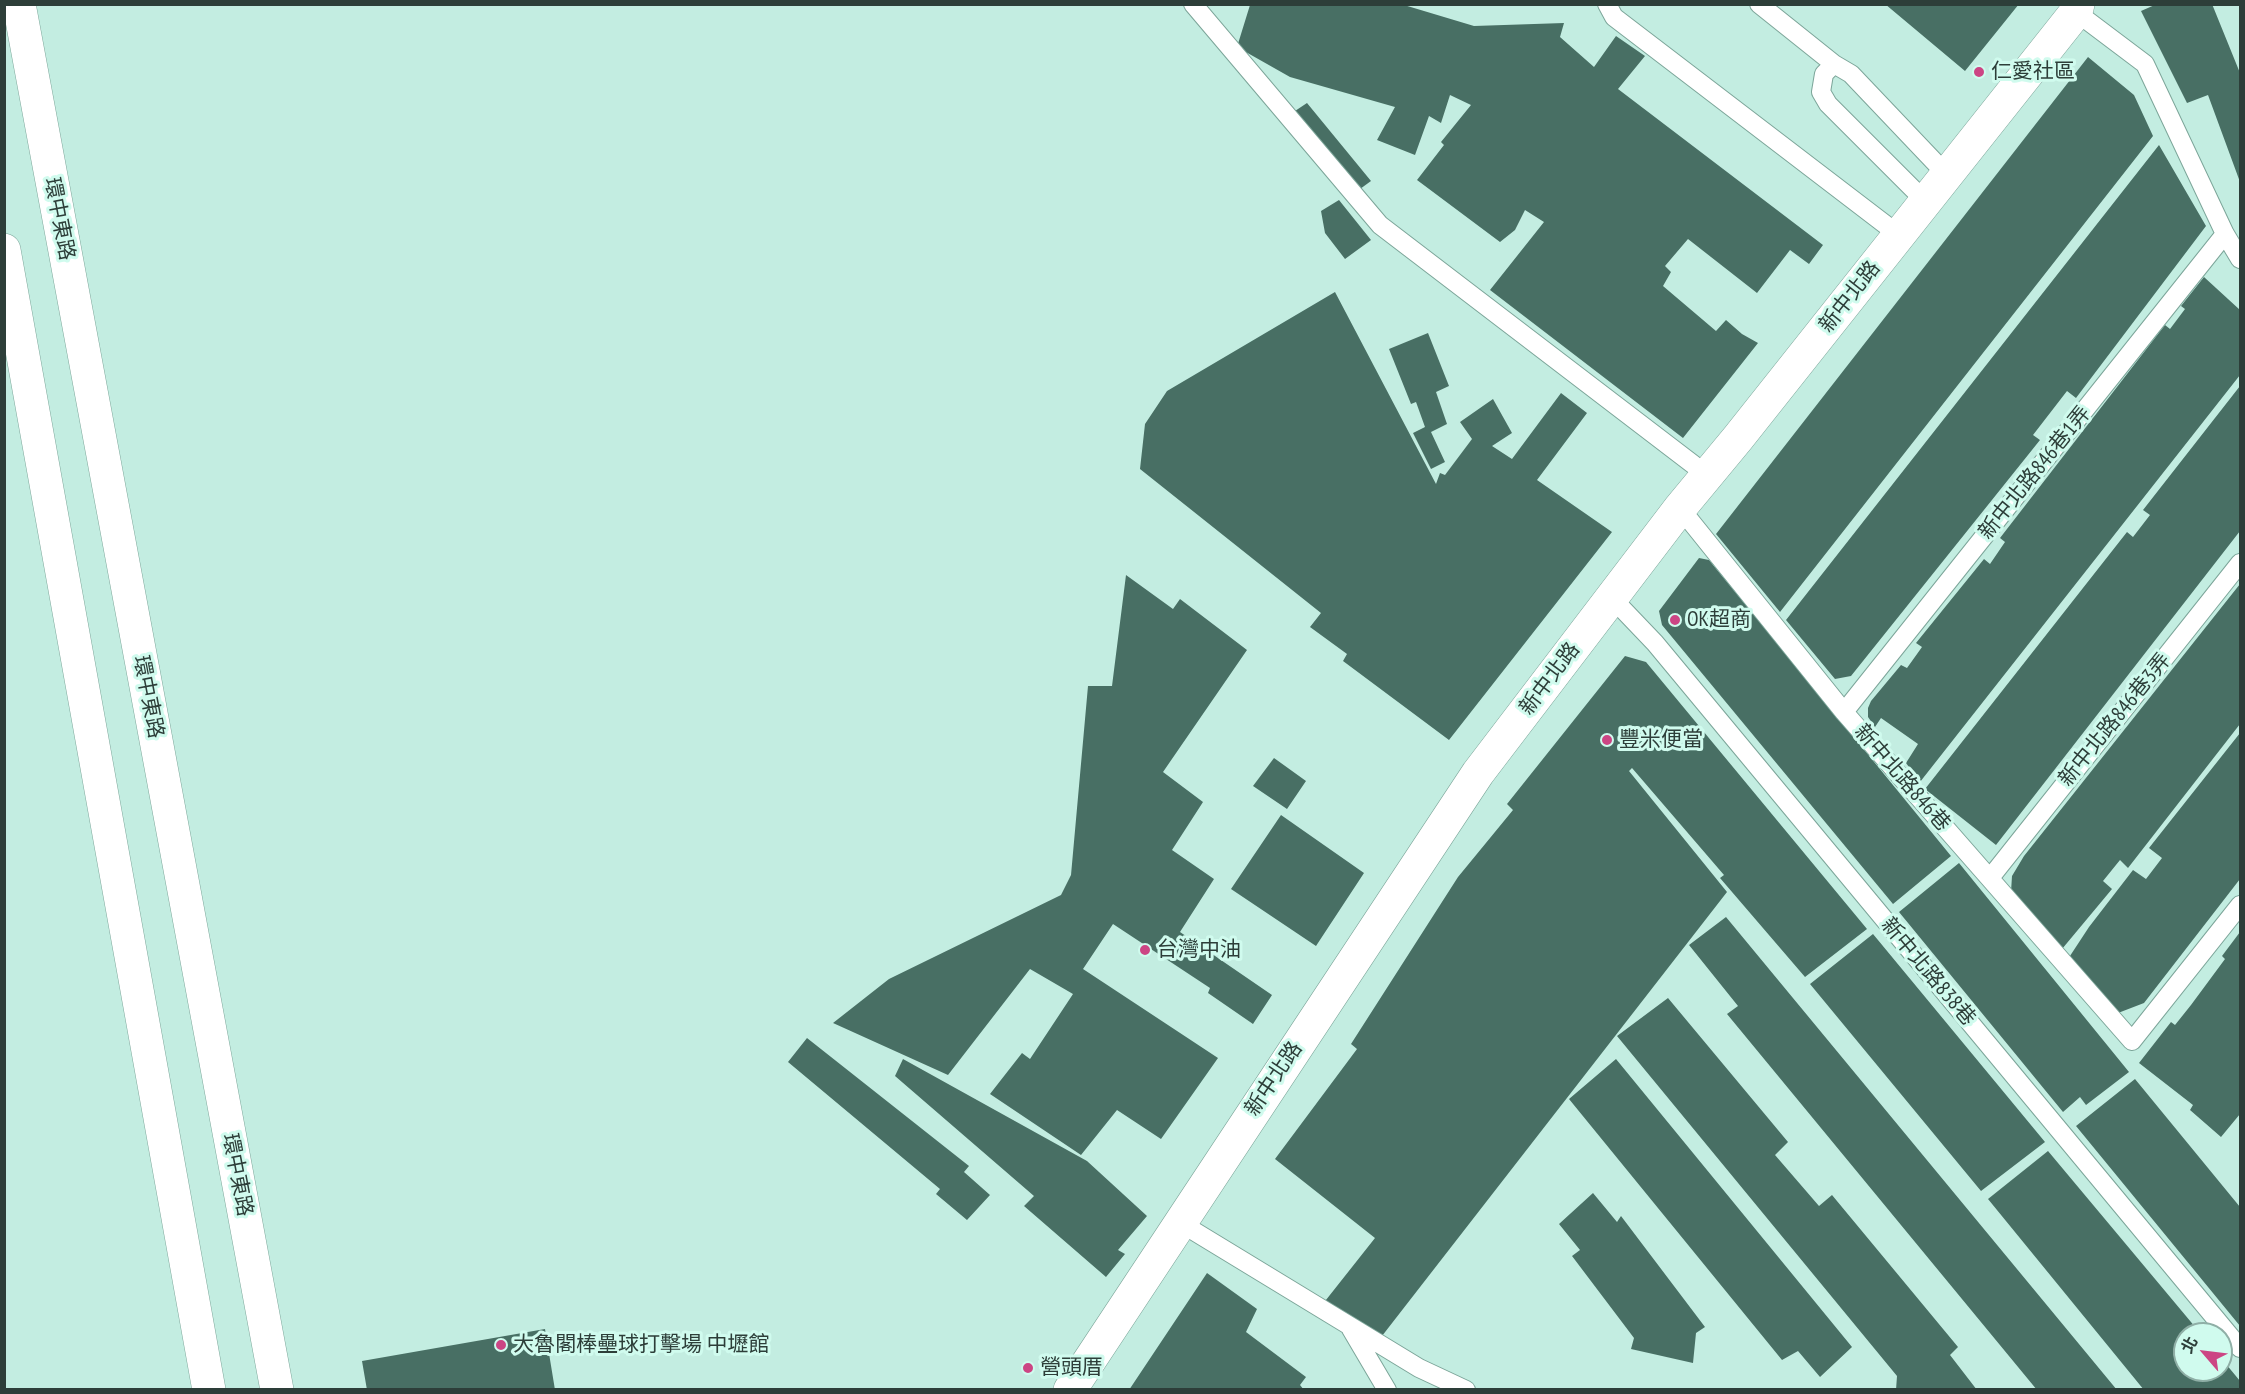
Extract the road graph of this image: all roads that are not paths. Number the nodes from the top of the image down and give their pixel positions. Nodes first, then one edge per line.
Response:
1 (19, 4) edge
2 (1193, 4) edge
3 (1607, 4) edge
4 (1759, 4) edge
5 (2077, 8) edge
6 (1834, 64) junction
7 (1947, 175) junction
8 (1926, 202) junction
9 (2225, 234) junction
10 (1899, 235) junction
11 (4, 250) edge
12 (2241, 259) edge
13 (1707, 475) junction
14 (1680, 508) junction
15 (2241, 563) edge
16 (1612, 598) junction
17 (1844, 712) junction
18 (1990, 878) junction
19 (2241, 905) edge
20 (1179, 1222) junction
21 (1350, 1326) junction
22 (2241, 1348) edge
23 (209, 1389) edge
24 (277, 1389) edge
25 (1070, 1389) edge
26 (1387, 1389) edge
27 (1466, 1389) edge

1 - 24 street, 環中東路
2 - 13 lane
3 - 10 lane
4 - 6 lane
5 - 7 street, 新中北路
5 - 9 lane
6 - 7 lane
6 - 8 lane
7 - 8 street, 新中北路
8 - 10 street, 新中北路
9 - 12 lane
9 - 17 lane, 新中北路846巷1弄
10 - 13 street, 新中北路
11 - 23 street
13 - 14 street, 新中北路
14 - 16 street, 新中北路
14 - 17 lane, 新中北路846巷
15 - 18 lane, 新中北路846巷3弄
16 - 20 street, 新中北路
16 - 22 lane, 新中北路838巷
17 - 18 lane, 新中北路846巷
18 - 19 lane, 新中北路846巷
20 - 21 lane
20 - 25 street, 新中北路
21 - 26 lane
21 - 27 lane

